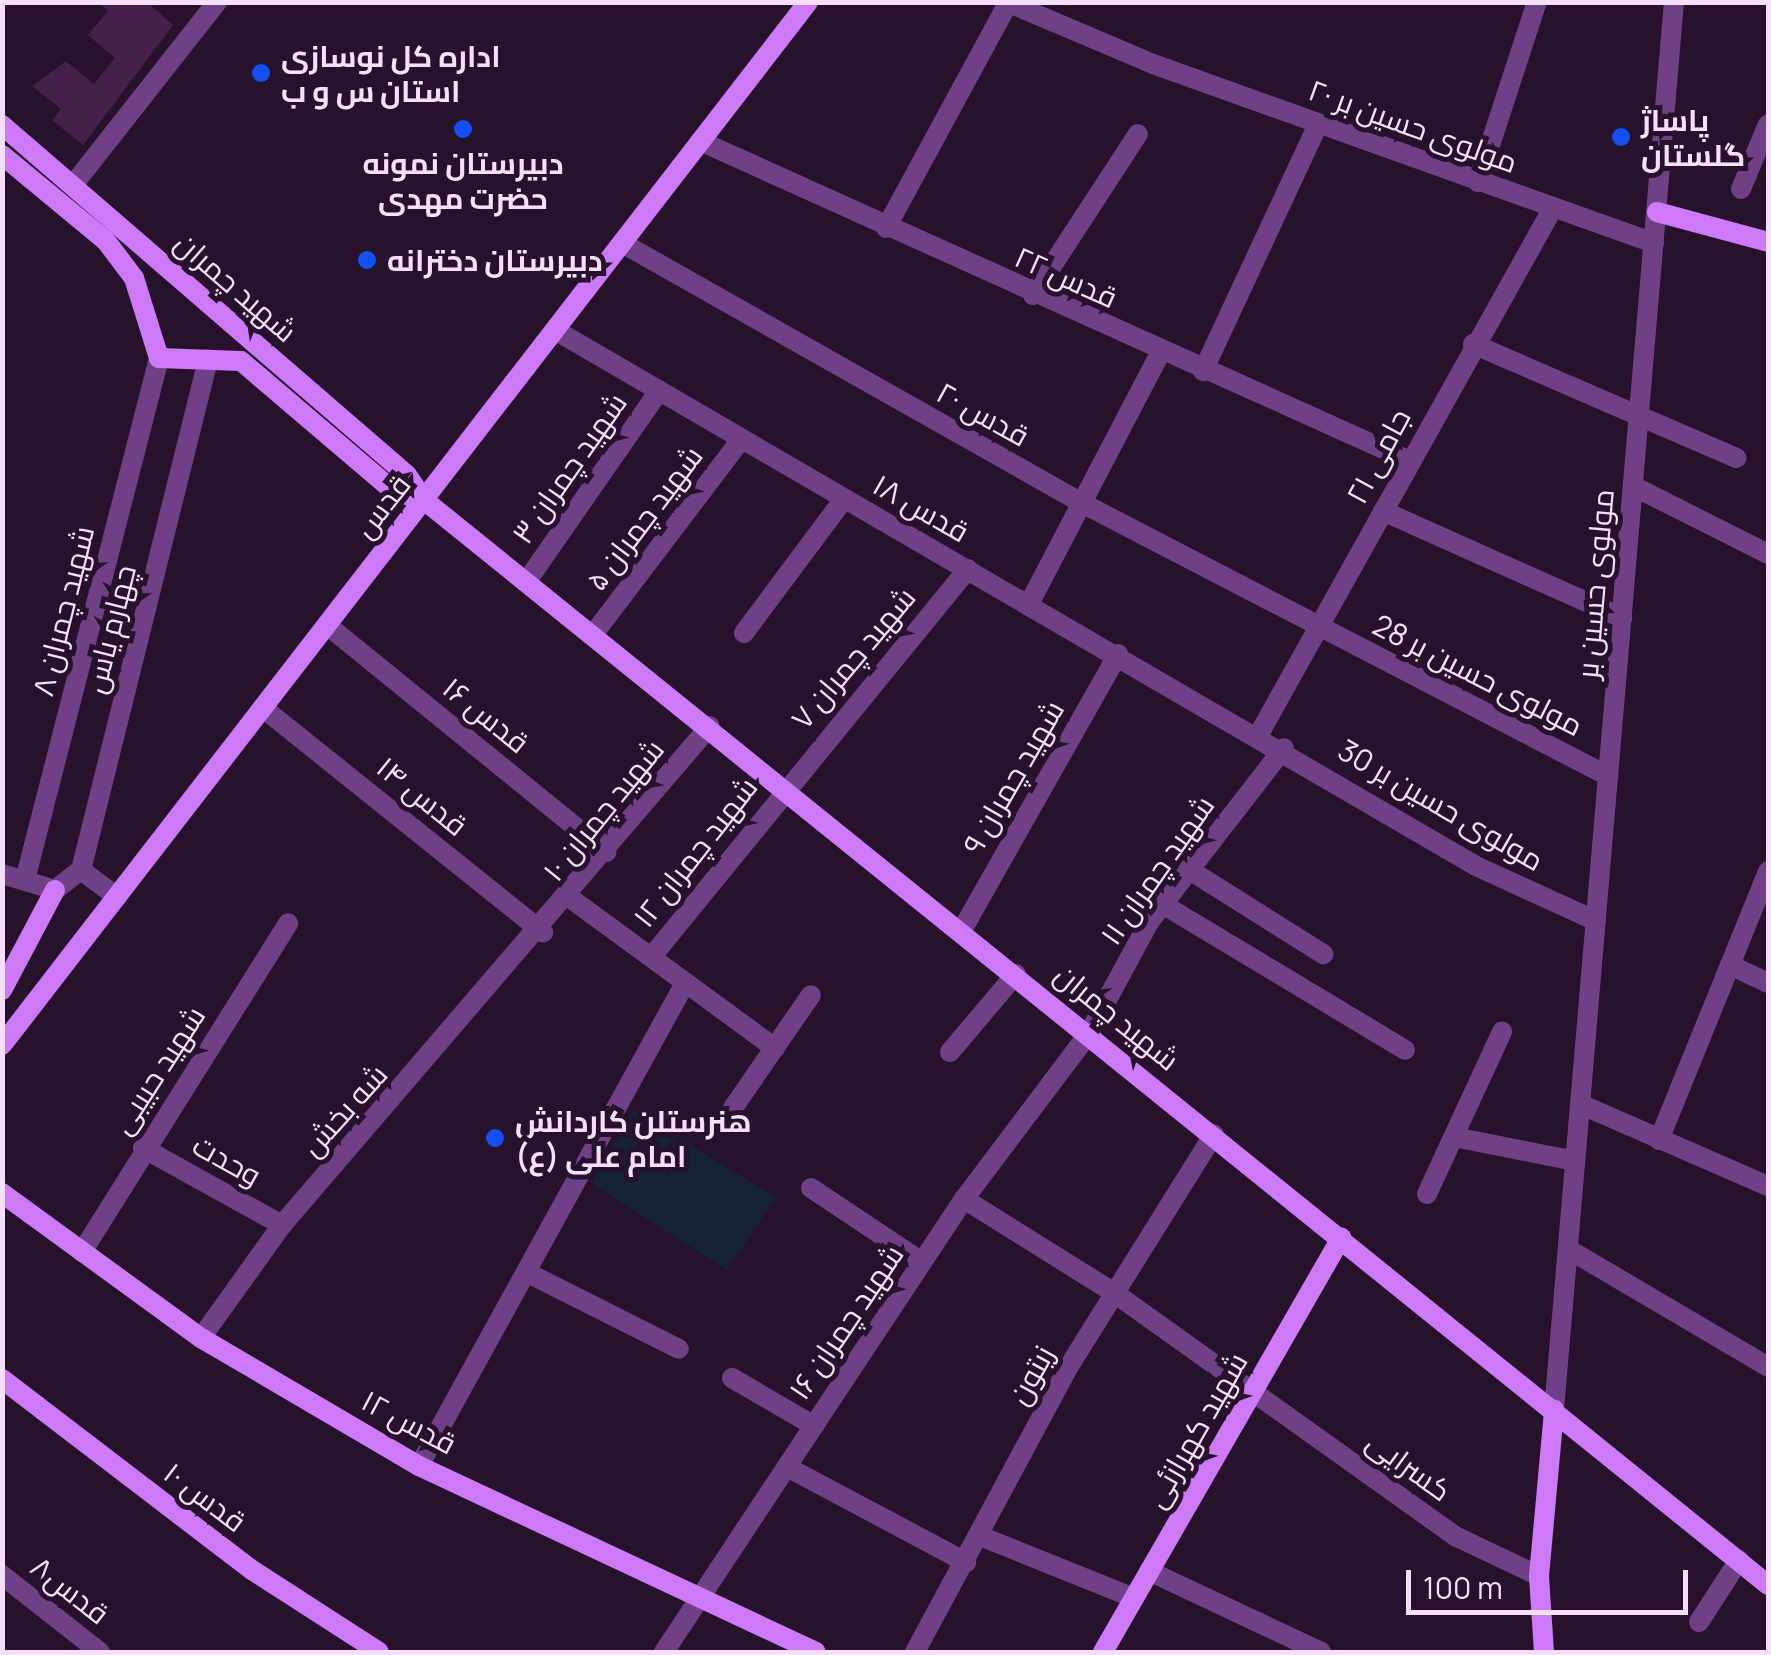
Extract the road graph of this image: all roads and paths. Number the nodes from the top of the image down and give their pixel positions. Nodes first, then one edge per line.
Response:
1 (216, 2) edge
2 (808, 2) edge
3 (1674, 2) edge
4 (1007, 3) edge
5 (1536, 5) edge
6 (1318, 124) junction
7 (1768, 124) edge
8 (2, 125) edge
9 (1138, 134) dead end
10 (700, 142) junction
11 (3, 159) edge
12 (1478, 182) junction
13 (73, 185) junction
14 (1741, 189) dead end
15 (1553, 208) junction
16 (1656, 212) junction
17 (886, 228) junction
18 (1768, 242) edge
19 (622, 243) junction
20 (1654, 243) junction
21 (1033, 294) junction
22 (555, 330) junction
23 (1472, 344) junction
24 (1161, 352) junction
25 (158, 358) junction
26 (208, 360) junction
27 (1204, 371) junction
28 (658, 391) junction
29 (1640, 410) junction
30 (741, 440) junction
31 (1736, 458) dead end
32 (1410, 461) junction
33 (1633, 486) junction
34 (844, 499) junction
35 (424, 500) junction
36 (1082, 504) junction
37 (1383, 511) junction
38 (1768, 554) edge
39 (968, 569) junction
40 (529, 578) junction
41 (1029, 604) junction
42 (1622, 618) junction
43 (327, 625) junction
44 (1321, 627) junction
45 (595, 632) junction
46 (744, 633) dead end
47 (1118, 654) junction
48 (263, 708) junction
49 (710, 726) junction
50 (1259, 734) junction
51 (1284, 748) junction
52 (1608, 776) junction
53 (784, 786) junction
54 (606, 852) junction
55 (1188, 869) junction
56 (82, 870) junction
57 (1768, 871) edge
58 (2, 874) edge
59 (25, 880) junction
60 (54, 890) junction
61 (116, 897) junction
62 (570, 898) junction
63 (1164, 905) junction
64 (1596, 921) junction
65 (288, 923) dead end
66 (962, 930) junction
67 (543, 932) junction
68 (1323, 954) dead end
69 (653, 955) junction
70 (1730, 965) junction
71 (1016, 974) junction
72 (1768, 984) edge
73 (684, 986) junction
74 (3, 989) edge
75 (811, 996) dead end
76 (1088, 1032) junction
77 (1502, 1032) dead end
78 (2, 1045) edge
79 (774, 1048) junction
80 (1405, 1050) dead end
81 (950, 1052) dead end
82 (1580, 1104) junction
83 (733, 1108) dead end
84 (1214, 1134) junction
85 (1454, 1138) junction
86 (1660, 1140) junction
87 (143, 1148) junction
88 (1576, 1162) junction
89 (1768, 1186) edge
90 (811, 1188) dead end
91 (2, 1193) edge
92 (1427, 1194) dead end
93 (964, 1199) junction
94 (282, 1225) junction
95 (1341, 1238) junction
96 (1568, 1249) junction
97 (82, 1252) junction
98 (922, 1262) junction
99 (526, 1272) junction
100 (1113, 1292) junction
101 (201, 1338) junction
102 (679, 1349) dead end
103 (1768, 1367) edge
104 (732, 1378) dead end
105 (2, 1379) edge
106 (1253, 1391) junction
107 (1554, 1410) junction
108 (814, 1426) junction
109 (419, 1466) junction
110 (786, 1467) junction
111 (980, 1536) junction
112 (1738, 1560) junction
113 (966, 1562) junction
114 (1149, 1571) junction
115 (2, 1576) edge
116 (1539, 1576) junction
117 (1768, 1584) edge
118 (699, 1596) junction
119 (1134, 1598) junction
120 (1699, 1622) dead end
121 (1295, 1647) edge
122 (1548, 1650) edge
123 (100, 1652) edge
124 (379, 1652) edge
125 (664, 1652) edge
126 (816, 1652) edge
127 (915, 1652) edge
128 (1103, 1652) edge
129 (1322, 1652) edge

1 - 13 street
2 - 10 street, قدس
3 - 16 street, مولوی حسین بر
4 - 6 street, مولوی حسین بر ۲۰
4 - 17 street
5 - 12 street
6 - 12 street, مولوی حسین بر ۲۰
6 - 27 street
7 - 14 street
8 - 13 street, شهید چمران
9 - 21 street
10 - 17 street, قدس ۲۲
10 - 19 street, قدس
11 - 25 street, شهید چمران
12 - 15 street, مولوی حسین بر ۲۰
13 - 35 street, شهید چمران
15 - 20 street, مولوی حسین بر ۲۰
15 - 23 street, جامی ۲۱
16 - 18 street
16 - 20 street, مولوی حسین بر
17 - 21 street, قدس ۲۲
19 - 22 street, قدس
19 - 36 street, قدس ۲۰
20 - 29 street, مولوی حسین بر
21 - 24 street, قدس ۲۲
22 - 28 street, قدس ۱۸
22 - 35 street, قدس
23 - 29 street
23 - 32 street, جامی ۲۱
24 - 27 street, قدس ۲۲
24 - 36 street
25 - 26 street, شهید چمران
25 - 59 street, شهید چمران ۸
26 - 35 street, شهید چمران
26 - 56 street, چهارم یاس
27 - 32 street, قدس ۲۲
28 - 30 street, قدس ۱۸
28 - 40 street, شهید چمران ۳
29 - 31 street
29 - 33 street, مولوی حسین بر
30 - 34 street, قدس ۱۸
30 - 45 street, شهید چمران ۵
32 - 37 street, جامی ۲۱
33 - 38 street
33 - 42 street, مولوی حسین بر
34 - 39 street, قدس ۱۸
34 - 46 street
35 - 40 street, شهید چمران
35 - 43 street, قدس
36 - 41 street
36 - 44 street, قدس ۲۰
37 - 42 street
37 - 44 street, جامی ۲۱
39 - 41 street, قدس ۱۸
39 - 53 street, شهید چمران ۷
40 - 45 street, شهید چمران
41 - 47 street, قدس ۱۸
42 - 52 street, مولوی حسین بر
43 - 48 street, قدس
43 - 54 street, قدس ۱۶
44 - 50 street, جامی ۲۱
44 - 52 street, مولوی حسین بر 28
45 - 49 street, شهید چمران
47 - 50 street, قدس ۱۸
47 - 66 street, شهید چمران ۹
48 - 61 street, قدس
48 - 67 street, قدس ۱۴
49 - 53 street, شهید چمران
49 - 54 street, شهید چمران ۱۰
50 - 51 street, مولوی حسین بر 30
51 - 55 street, شهید چمران ۱۱
51 - 64 street, مولوی حسین بر 30
52 - 64 street, مولوی حسین بر
53 - 66 street, شهید چمران
53 - 69 street, شهید چمران ۱۲
54 - 62 street, شهید چمران ۱۰
55 - 63 street, شهید چمران ۱۱
55 - 68 street
56 - 60 street
56 - 61 street
57 - 70 street
58 - 59 street
59 - 60 street
60 - 74 street
61 - 78 street, قدس
62 - 67 street, شهید چمران ۱۰
62 - 69 street
63 - 76 street, شهید چمران ۱۱
63 - 80 street
64 - 82 street, مولوی حسین بر
65 - 87 street, شهید حبیبی
66 - 71 street, شهید چمران
67 - 94 street, شه بخش
69 - 73 street
70 - 72 street
70 - 86 street
71 - 76 street, شهید چمران
71 - 81 street
73 - 79 street
73 - 99 street
75 - 79 street
76 - 84 street, شهید چمران
76 - 93 street, شهید چمران ۱۶
77 - 85 street
79 - 83 street
82 - 86 street
82 - 88 street, مولوی حسین بر
84 - 95 street, شهید چمران
84 - 100 street, زیتون
85 - 88 street
85 - 92 street
86 - 89 street
87 - 94 street, وحدت
87 - 97 street, شهید حبیبی
88 - 96 street, مولوی حسین بر
90 - 98 street
91 - 97 street, قدس ۱۲
93 - 98 street, شهید چمران ۱۶
93 - 100 street, کسرایی
94 - 101 street, شه بخش
95 - 106 street, شهید کهرازئی
95 - 107 street, شهید چمران
96 - 103 street
96 - 107 street, مولوی حسین بر
97 - 101 street, قدس ۱۲
98 - 108 street, شهید چمران ۱۶
99 - 102 street
99 - 109 street
100 - 106 street, کسرایی
100 - 111 street, زیتون
101 - 109 street, قدس ۱۲
104 - 108 street
105 - 124 street, قدس ۱۰
106 - 114 street, شهید کهرازئی
106 - 116 street, کسرایی
107 - 112 street, شهید چمران
107 - 116 street
108 - 110 street, شهید چمران ۱۶
109 - 118 street, قدس ۱۲
110 - 113 street
110 - 118 street, شهید چمران ۱۶
111 - 113 street, زیتون
111 - 119 street
112 - 117 street, شهید چمران
112 - 120 street
113 - 127 street, زیتون
114 - 119 street, شهید کهرازئی
114 - 121 street
115 - 123 street, قدس۸
116 - 122 street
118 - 125 street, شهید چمران ۱۶
118 - 126 street, قدس ۱۲
119 - 128 street, شهید کهرازئی
121 - 129 street

